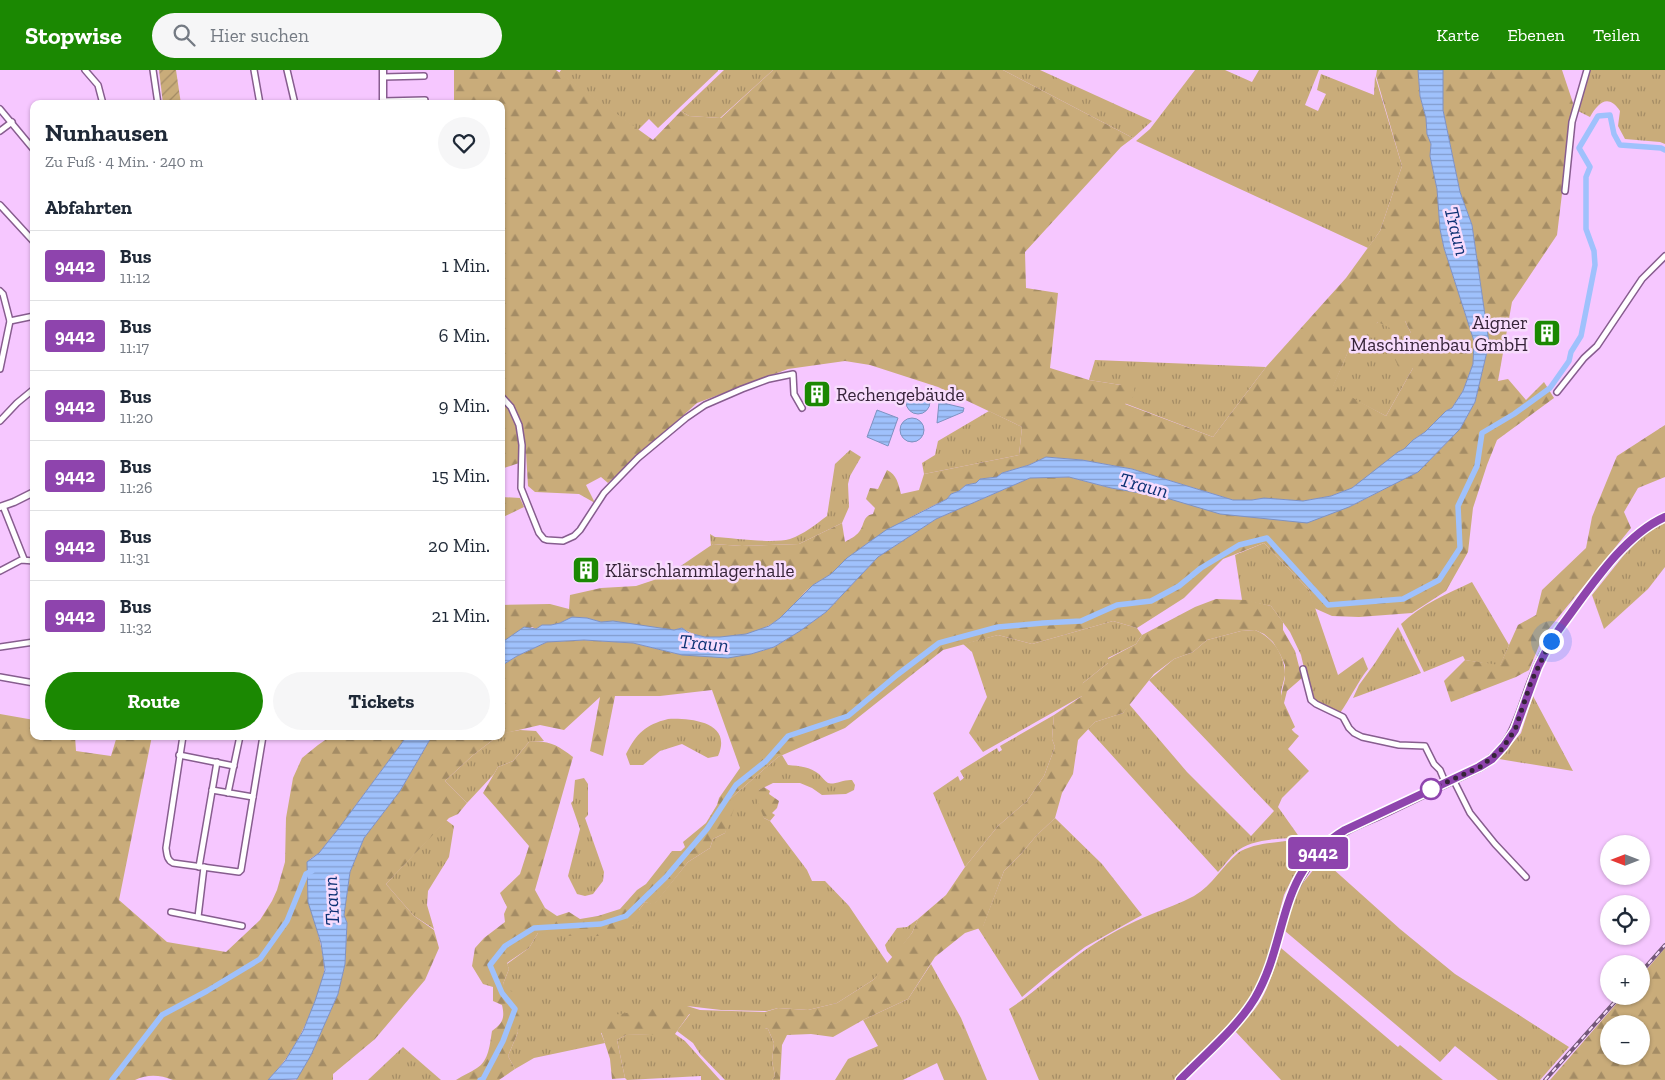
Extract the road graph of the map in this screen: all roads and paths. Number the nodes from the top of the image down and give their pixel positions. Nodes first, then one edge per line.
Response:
1 (85, 70) edge
2 (153, 70) edge
3 (254, 70) edge
4 (287, 70) edge
5 (1587, 70) edge
6 (383, 73) edge
7 (424, 76) dead end
8 (102, 100) edge
9 (157, 100) edge
10 (259, 100) edge
11 (294, 100) edge
12 (383, 100) edge
13 (0, 109) edge
14 (12, 122) junction
15 (0, 130) edge
16 (30, 145) edge
17 (1565, 190) dead end
18 (0, 205) edge
19 (30, 238) edge
20 (1665, 256) edge
21 (0, 291) edge
22 (30, 317) edge
23 (10, 321) junction
24 (0, 369) edge
25 (30, 392) edge
26 (1557, 392) dead end
27 (505, 399) edge
28 (802, 408) dead end
29 (0, 421) edge
30 (30, 494) edge
31 (2, 507) edge
32 (1665, 517) edge
33 (24, 559) junction
34 (30, 560) edge
35 (0, 571) edge
36 (30, 643) edge
37 (0, 647) edge
38 (1303, 669) dead end
39 (0, 677) edge
40 (30, 682) edge
41 (182, 740) edge
42 (239, 740) edge
43 (262, 740) edge
44 (179, 756) junction
45 (217, 762) junction
46 (234, 766) junction
47 (1453, 779) junction
48 (1445, 782) junction
49 (212, 790) junction
50 (228, 793) junction
51 (253, 797) junction
52 (202, 867) junction
53 (1526, 877) dead end
54 (171, 912) dead end
55 (198, 917) junction
56 (242, 926) dead end
57 (1180, 1080) edge

1 - 8 street
2 - 9 street
3 - 10 street
4 - 11 street
5 - 17 street
6 - 7 street
6 - 12 street
13 - 14 street
14 - 15 street
14 - 16 street
18 - 19 street
20 - 26 street
21 - 23 street
22 - 23 street
23 - 24 street
25 - 29 street
27 - 28 street
30 - 31 street
31 - 33 street
32 - 47 main road
33 - 34 street
33 - 35 street
36 - 37 street
38 - 48 street
39 - 40 street
41 - 44 street
42 - 46 street
43 - 51 street
44 - 45 street
44 - 52 street
45 - 46 street
45 - 49 street
46 - 50 street
47 - 48 main road
47 - 53 street
48 - 57 main road
49 - 50 street
49 - 52 street
50 - 51 street
51 - 52 street
52 - 55 street
54 - 55 street
55 - 56 street

